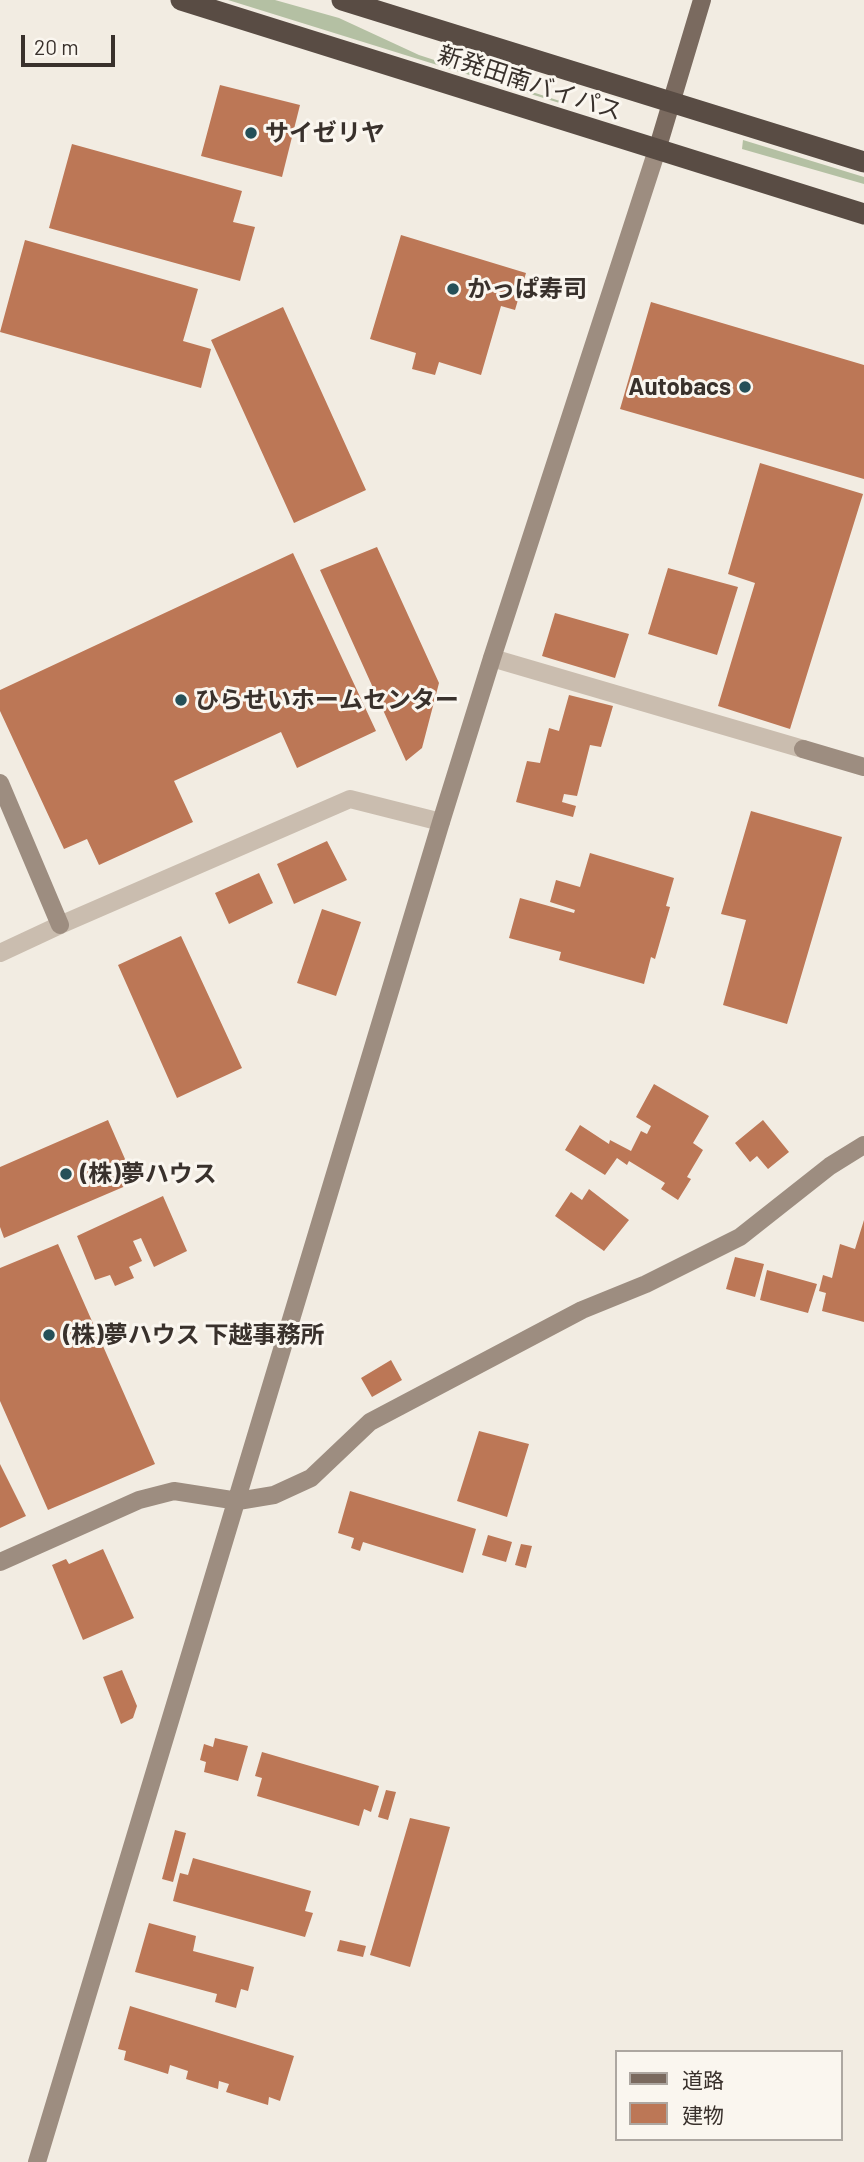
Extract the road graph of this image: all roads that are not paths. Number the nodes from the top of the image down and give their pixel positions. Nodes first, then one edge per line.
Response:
1 (181, 0) edge
2 (342, 0) edge
3 (702, 0) edge
4 (671, 102) junction
5 (657, 150) junction
6 (864, 163) edge
7 (864, 214) edge
8 (492, 658) junction
9 (864, 767) edge
10 (0, 783) edge
11 (441, 822) junction
12 (60, 925) junction
13 (0, 953) edge
14 (864, 1144) edge
15 (238, 1501) junction
16 (0, 1562) edge
17 (37, 2162) edge

1 - 5 highway, 新発田南バイパス
2 - 4 highway, 新発田南バイパス
3 - 4 main road
4 - 5 main road
4 - 6 highway, 新発田南バイパス
5 - 7 highway, 新発田南バイパス
5 - 8 street
8 - 9 street
8 - 11 street
10 - 12 street
11 - 12 street
11 - 15 street
12 - 13 street
14 - 15 street
15 - 16 street
15 - 17 street

